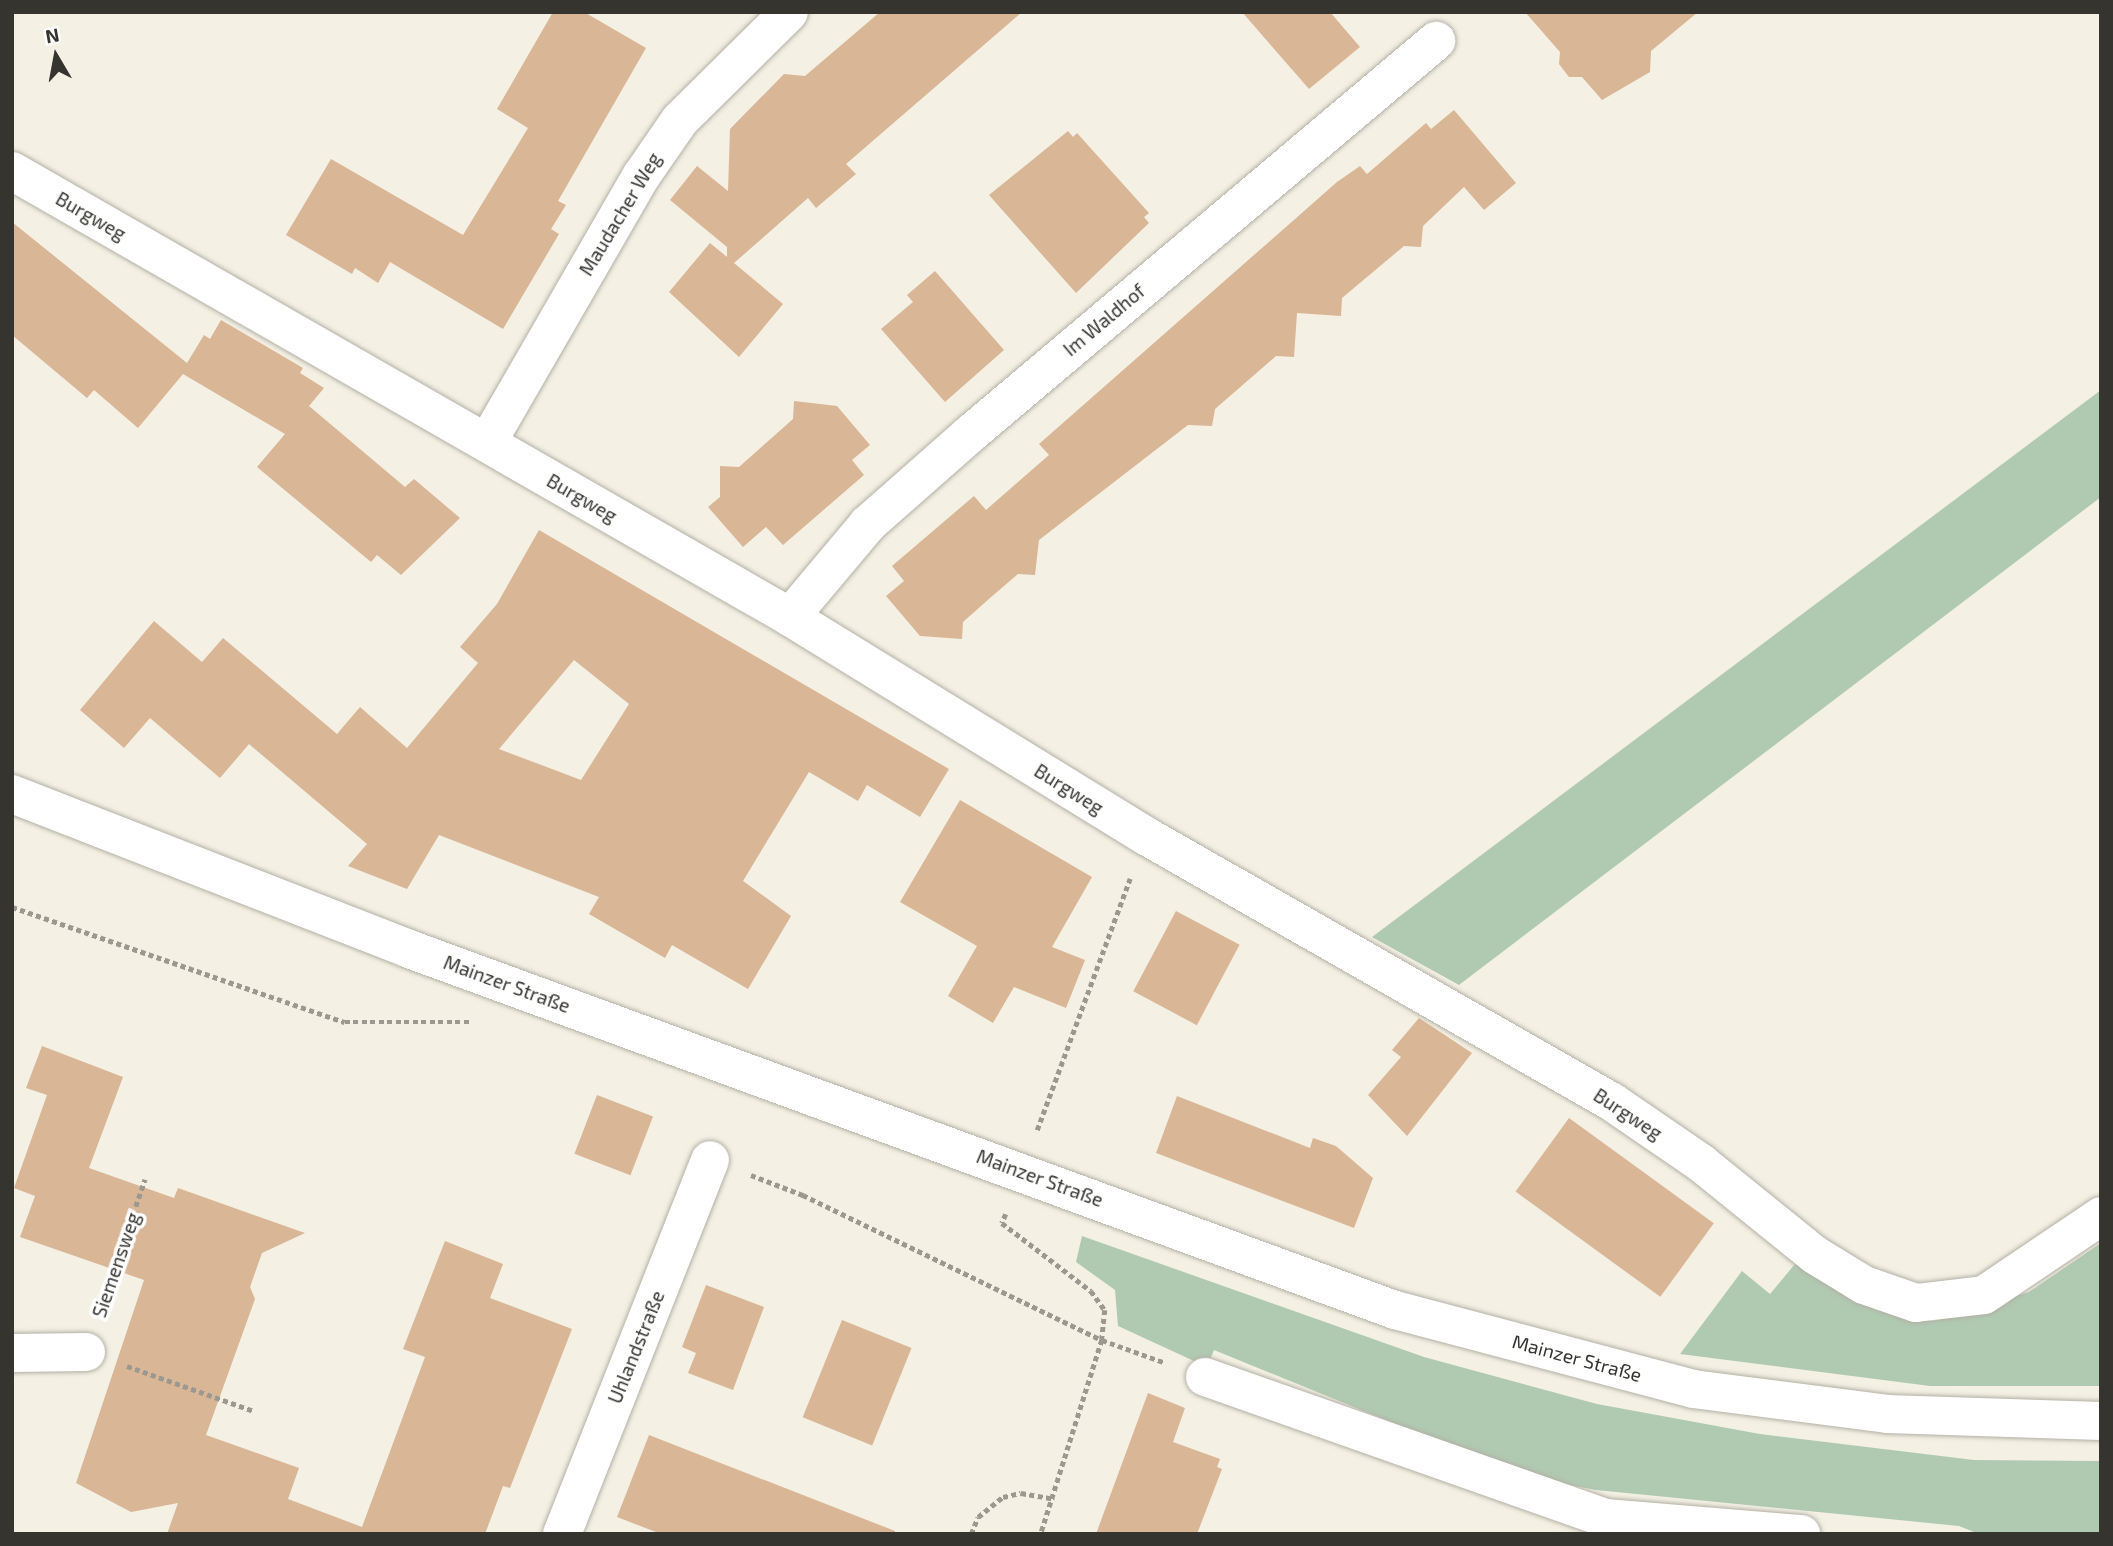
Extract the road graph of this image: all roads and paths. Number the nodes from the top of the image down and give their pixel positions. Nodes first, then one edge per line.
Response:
1 (789, 12) edge
2 (1436, 41) dead end
3 (12, 171) edge
4 (487, 443) junction
5 (790, 617) junction
6 (15, 804) edge
7 (1146, 836) junction
8 (12, 907) edge
9 (482, 1021) dead end
10 (1043, 1114) dead end
11 (710, 1160) joint
12 (145, 1179) dead end
13 (2101, 1216) edge
14 (1102, 1340) junction
15 (86, 1352) junction
16 (12, 1353) edge
17 (1205, 1377) joint
18 (254, 1411) dead end
19 (2101, 1420) edge
20 (1054, 1499) junction
21 (562, 1534) edge
22 (971, 1534) edge
23 (1041, 1534) edge
24 (1801, 1534) edge

1 - 4 street, Maudacher Weg
2 - 5 street, Im Waldhof
3 - 4 street, Burgweg
4 - 5 street, Burgweg
5 - 7 street, Burgweg
6 - 19 street, Mainzer Straße
7 - 10 path
7 - 13 street, Burgweg
8 - 9 path
11 - 14 path
11 - 21 street, Uhlandstraße
12 - 15 path, Siemensweg
14 - 17 path
14 - 20 path
15 - 16 street
15 - 18 path
17 - 24 street
20 - 22 path
20 - 23 path

